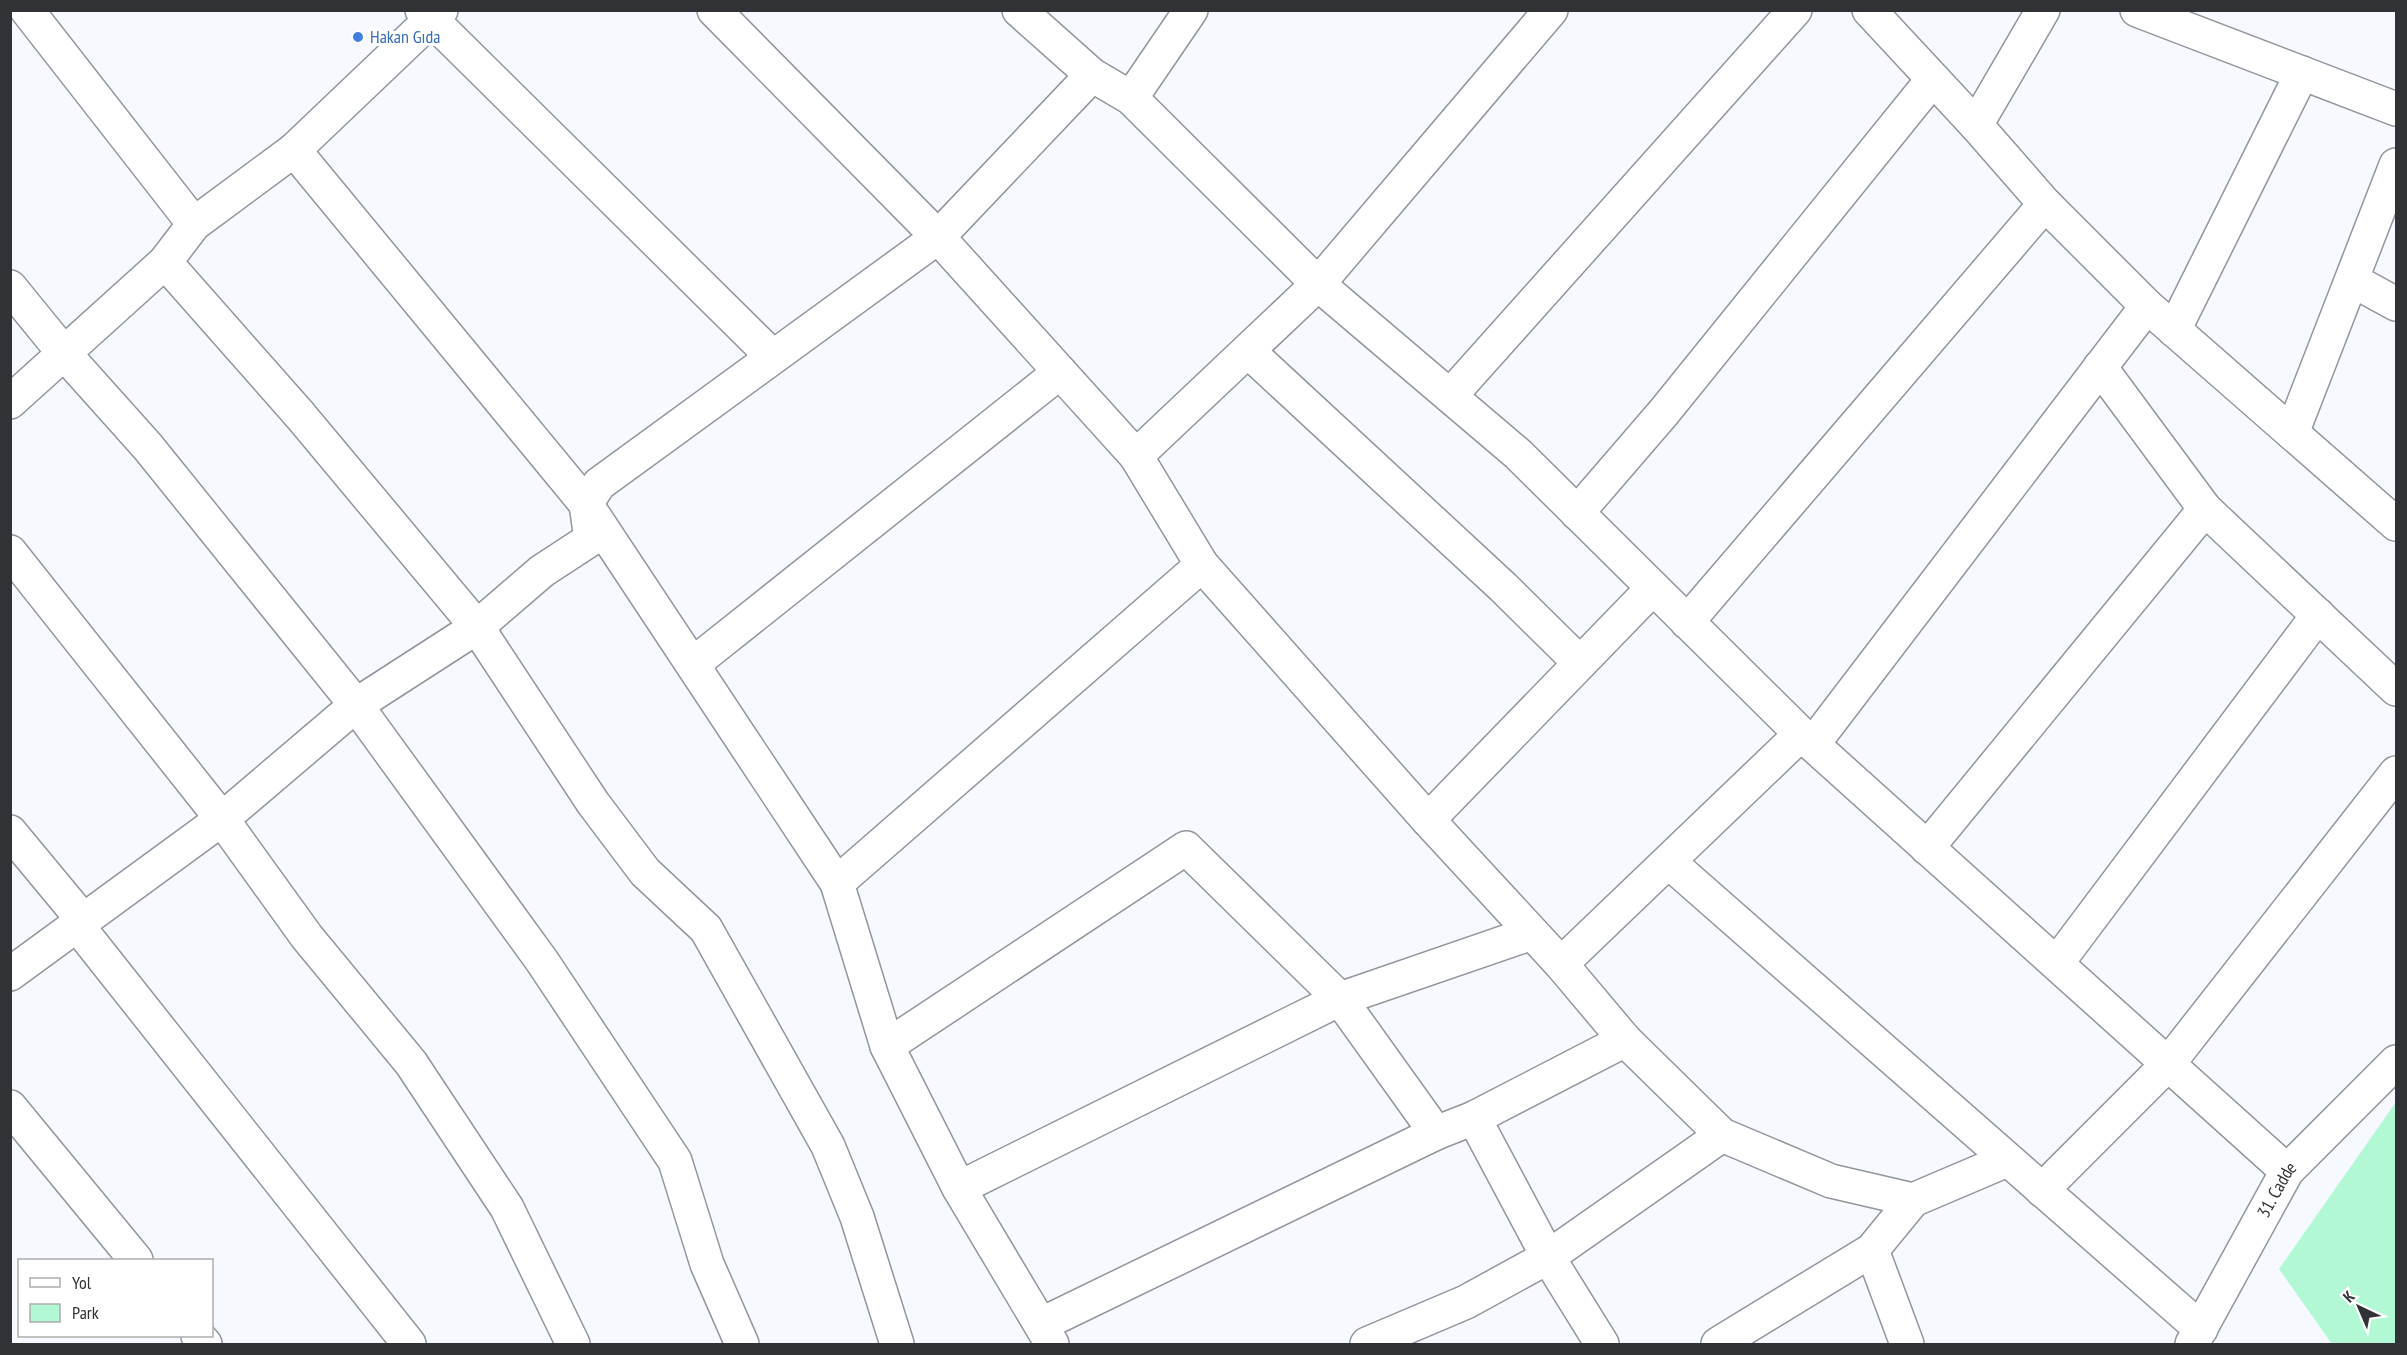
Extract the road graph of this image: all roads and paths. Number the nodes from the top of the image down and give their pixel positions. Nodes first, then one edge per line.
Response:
1 (27, 10) edge
2 (714, 10) edge
3 (1019, 10) edge
4 (1191, 10) edge
5 (1551, 10) edge
6 (1795, 10) edge
7 (1869, 10) edge
8 (2043, 10) edge
9 (2137, 10) edge
10 (431, 14) edge
11 (2302, 73) junction
12 (1092, 75) junction
13 (1933, 79) junction
14 (1131, 98) junction
15 (2397, 109) edge
16 (1976, 126) junction
17 (294, 150) junction
18 (2397, 165) edge
19 (2044, 204) junction
20 (194, 224) junction
21 (938, 237) junction
22 (165, 261) junction
23 (2352, 280) junction
24 (1318, 284) junction
25 (10, 287) edge
26 (2397, 304) edge
27 (2147, 306) junction
28 (2174, 330) junction
29 (1248, 351) junction
30 (63, 352) junction
31 (773, 357) junction
32 (2100, 367) junction
33 (1060, 372) junction
34 (1450, 396) junction
35 (10, 402) edge
36 (2292, 433) junction
37 (1136, 456) junction
38 (586, 504) junction
39 (2205, 509) junction
40 (1578, 513) junction
41 (2397, 524) edge
42 (10, 552) edge
43 (1202, 565) junction
44 (1653, 588) junction
45 (2318, 615) junction
46 (1687, 622) junction
47 (477, 627) junction
48 (1580, 663) junction
49 (693, 664) junction
50 (2397, 689) edge
51 (356, 705) junction
52 (1807, 739) junction
53 (2397, 774) edge
54 (222, 819) junction
55 (1428, 820) junction
56 (10, 832) edge
57 (1928, 848) junction
58 (1669, 862) junction
59 (837, 883) junction
60 (80, 923) junction
61 (1532, 933) junction
62 (2057, 963) junction
63 (1561, 964) junction
64 (10, 974) edge
65 (1340, 999) junction
66 (1625, 1040) junction
67 (887, 1046) junction
68 (2397, 1062) edge
69 (2168, 1064) junction
70 (10, 1107) edge
71 (1474, 1118) junction
72 (1436, 1133) junction
73 (1722, 1135) junction
74 (2007, 1160) junction
75 (2288, 1172) junction
76 (959, 1188) junction
77 (2042, 1190) junction
78 (1913, 1200) junction
79 (1872, 1250) junction
80 (1548, 1257) junction
81 (135, 1259) edge
82 (1047, 1334) edge
83 (2196, 1337) edge
84 (409, 1344) edge
85 (573, 1344) edge
86 (742, 1344) edge
87 (897, 1344) edge
88 (1367, 1344) edge
89 (1602, 1344) edge
90 (1718, 1344) edge
91 (1907, 1344) edge

1 - 20 street
2 - 21 street
3 - 12 street
4 - 14 street
5 - 24 street
6 - 34 street
7 - 13 street
8 - 16 street
9 - 11 street
10 - 17 street
10 - 31 street
11 - 15 street
11 - 28 street
12 - 14 street
12 - 21 street
13 - 16 street
13 - 40 street
14 - 24 street
16 - 19 street
17 - 20 street
17 - 38 street
18 - 23 street
19 - 27 street
19 - 46 street
20 - 22 street
21 - 31 street
21 - 33 street
22 - 30 street
22 - 47 street
23 - 26 street
23 - 36 street
24 - 29 street
24 - 34 street
25 - 30 street
27 - 28 street
27 - 32 street
28 - 36 street
29 - 37 street
29 - 48 street
30 - 35 street
30 - 51 street
31 - 38 street
32 - 39 street
32 - 52 street
33 - 37 street
33 - 49 street
34 - 40 street
36 - 41 street
37 - 43 street
38 - 47 street
38 - 49 street
39 - 45 street
39 - 57 street
40 - 44 street
42 - 54 street
43 - 55 street
43 - 59 street
44 - 46 street
44 - 48 street
45 - 50 street
45 - 62 street
46 - 52 street
47 - 51 street
47 - 87 street
48 - 55 street
49 - 59 street
51 - 54 street
51 - 86 street
52 - 57 street
52 - 58 street
53 - 69 street
54 - 60 street
54 - 85 street
55 - 61 street
56 - 60 street
57 - 62 street
58 - 63 street
58 - 74 street
59 - 67 street
60 - 64 street
60 - 84 street
61 - 63 street
61 - 65 street
62 - 69 street
63 - 66 street
65 - 67 street
65 - 72 street
65 - 76 street
66 - 71 street
66 - 73 street
67 - 76 street
68 - 75 street, 31. Cadde
69 - 75 street
69 - 77 street
70 - 81 street
71 - 72 street
71 - 80 street
72 - 82 street
73 - 78 street
73 - 80 street
74 - 77 street
74 - 78 street
75 - 83 street, 31. Cadde
76 - 82 street
77 - 83 street
78 - 79 street
79 - 90 street
79 - 91 street
80 - 88 street
80 - 89 street

